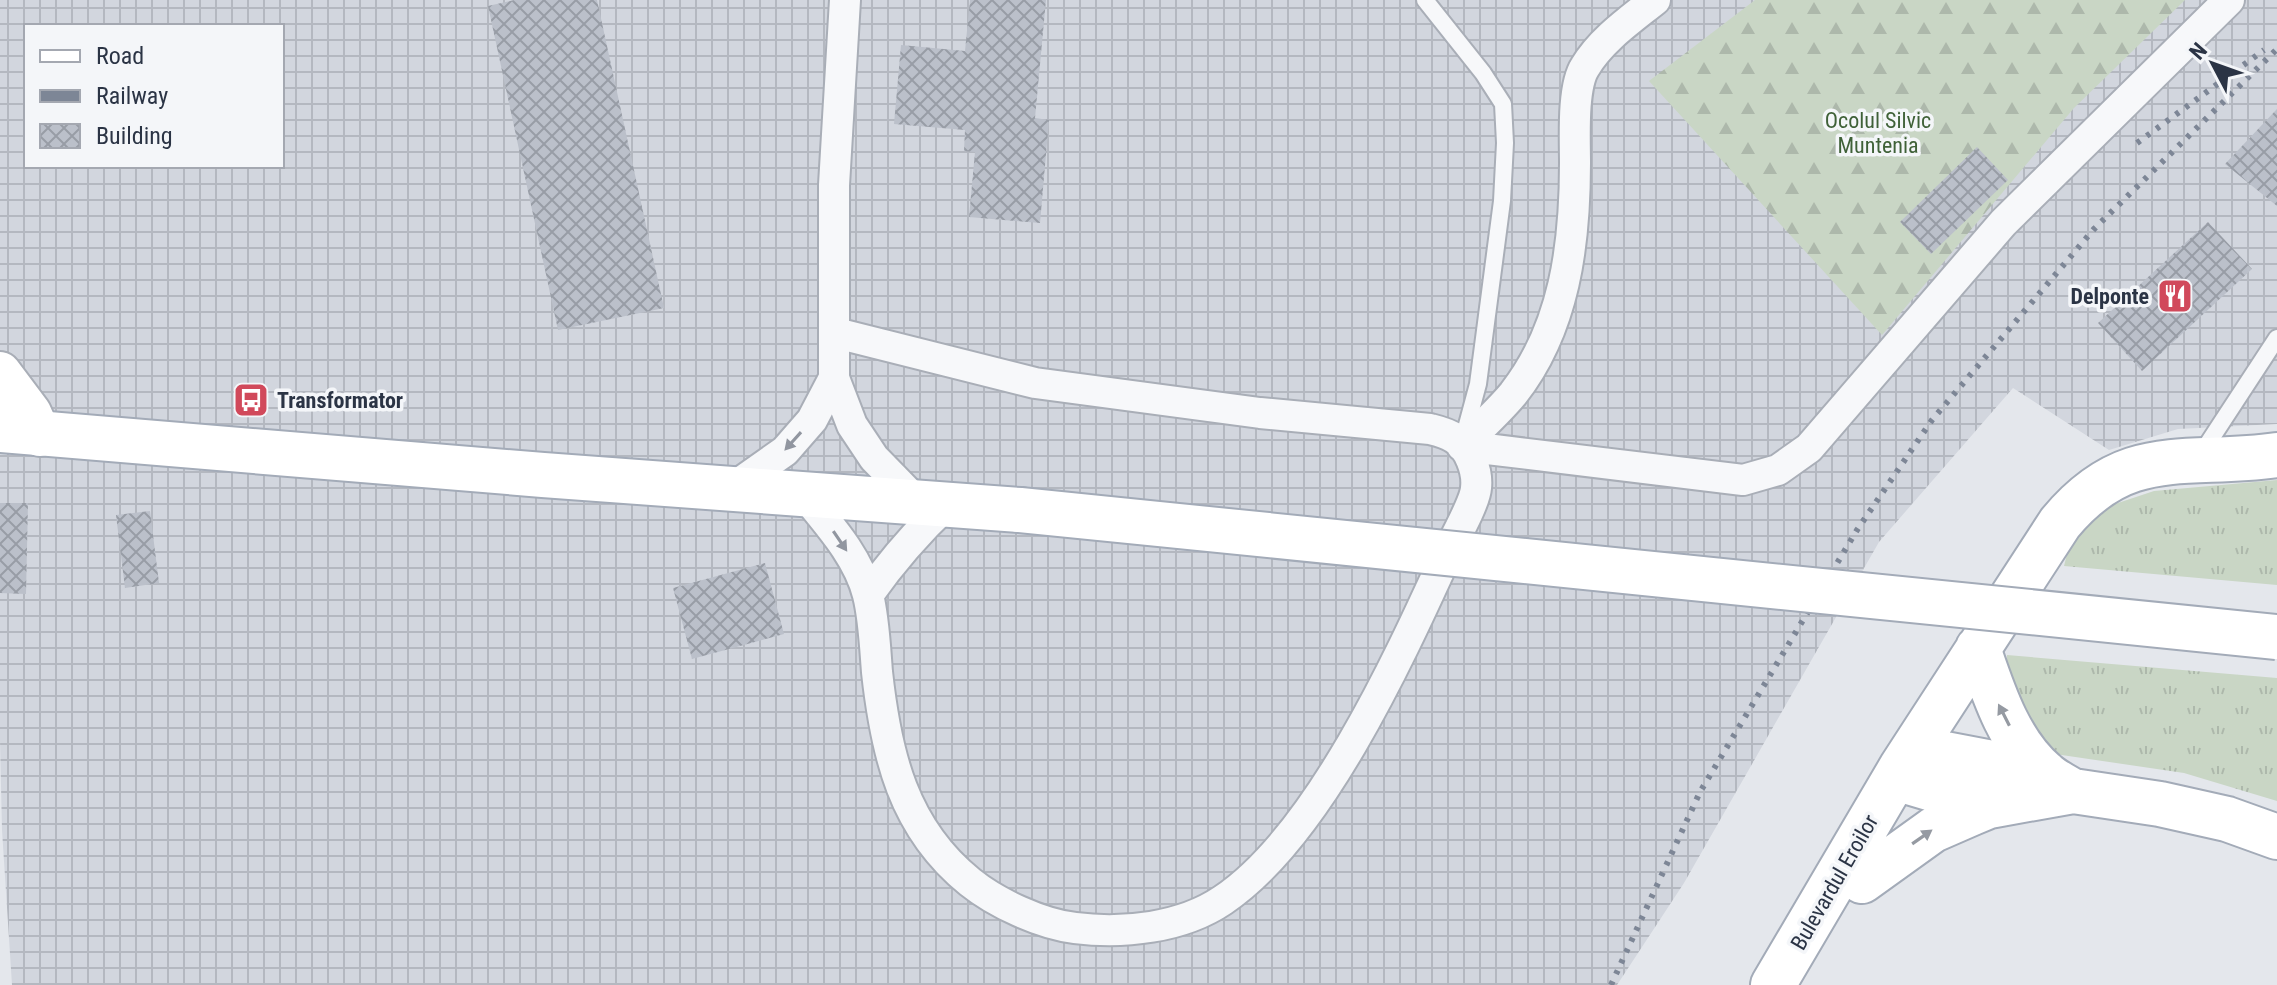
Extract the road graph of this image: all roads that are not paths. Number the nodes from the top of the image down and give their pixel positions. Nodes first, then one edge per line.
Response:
1 (845, 0) edge
2 (1425, 0) edge
3 (1655, 0) edge
4 (2229, 0) edge
5 (836, 333) junction
6 (2277, 338) edge
7 (0, 373) edge
8 (834, 378) junction
9 (20, 433) edge
10 (1462, 446) junction
11 (2277, 455) edge
12 (2197, 460) junction
13 (734, 487) junction
14 (803, 493) junction
15 (932, 503) junction
16 (868, 595) junction
17 (2277, 637) edge
18 (1978, 648) junction
19 (1904, 763) junction
20 (2059, 782) junction
21 (1989, 806) junction
22 (2277, 837) edge
23 (1862, 881) junction
24 (1773, 985) edge
25 (1802, 985) edge

1 - 5 street
2 - 10 lane
3 - 10 street
4 - 10 street
5 - 8 street
5 - 10 street
6 - 12 lane
7 - 9 main road
8 -> 13 street
8 - 15 street
9 - 13 main road
10 - 16 street
11 - 12 main road, Bulevardul Eroilor
12 - 18 main road, Bulevardul Eroilor
13 - 14 main road
14 - 15 main road
14 -> 16 street
15 - 16 street
15 - 17 main road, bridge
18 - 19 main road, Bulevardul Eroilor
20 -> 18 main road
19 - 20 main road
19 - 21 main road
19 - 23 main road, Bulevardul Eroilor
19 - 24 main road, Bulevardul Eroilor
20 - 21 main road
20 - 22 main road
23 -> 21 main road
23 - 25 main road, Bulevardul Eroilor

